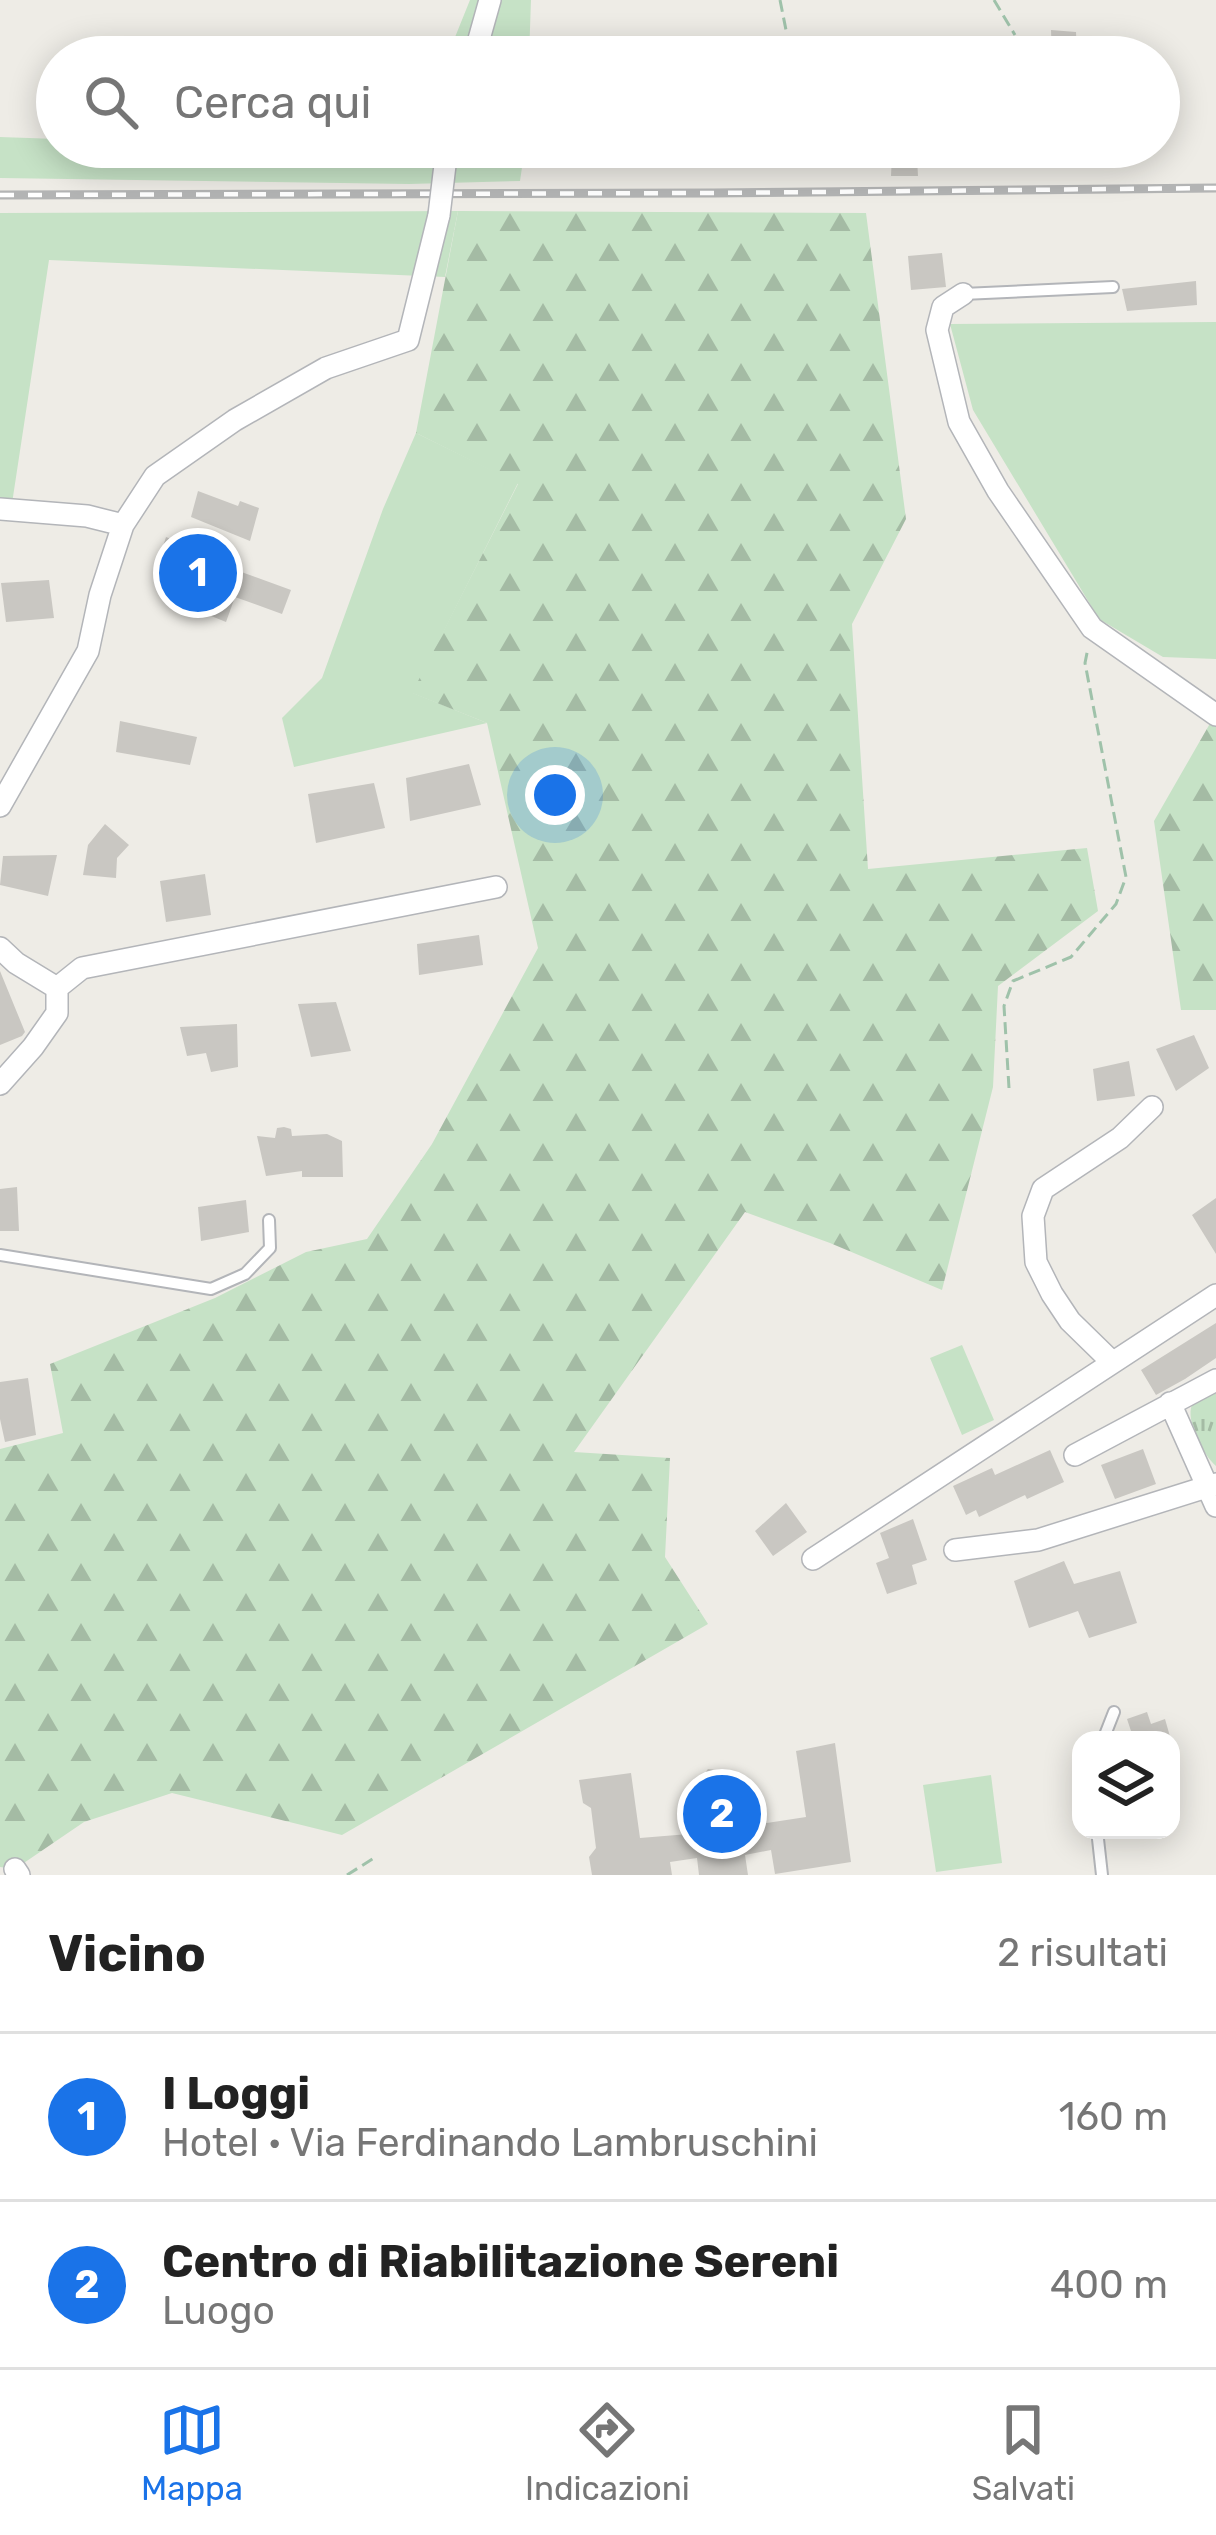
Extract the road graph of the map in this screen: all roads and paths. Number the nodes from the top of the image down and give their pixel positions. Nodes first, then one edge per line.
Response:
1 (490, 0) edge
2 (780, 0) edge
3 (994, 0) edge
4 (788, 34) dead end
5 (1015, 34) dead end
6 (480, 36) edge
7 (446, 168) edge
8 (1112, 287) dead end
9 (963, 294) joint
10 (0, 509) edge
11 (123, 525) junction
12 (1092, 628) junction
13 (1216, 715) edge
14 (0, 806) edge
15 (496, 887) dead end
16 (0, 948) edge
17 (57, 988) junction
18 (0, 1084) edge
19 (1009, 1088) dead end
20 (1152, 1106) dead end
21 (269, 1220) dead end
22 (0, 1255) edge
23 (1216, 1295) edge
24 (1112, 1362) junction
25 (1216, 1381) edge
26 (1170, 1403) junction
27 (1075, 1455) dead end
28 (1213, 1492) edge
29 (956, 1550) dead end
30 (813, 1558) dead end
31 (1114, 1712) dead end
32 (1107, 1731) edge
33 (1098, 1839) edge
34 (374, 1858) dead end
35 (346, 1875) edge
36 (1102, 1875) edge

1 - 6 street
2 - 4 path
3 - 5 path
7 - 11 street, bridge
8 - 9 lane
9 - 12 street
10 - 11 street
11 - 14 street
12 - 13 street
12 - 19 path
15 - 17 street
16 - 17 street
17 - 18 street
20 - 24 street
21 - 22 lane
23 - 24 street
24 - 30 street
25 - 26 street
26 - 27 street
26 - 28 street
28 - 29 street
31 - 32 lane
33 - 36 lane
34 - 35 path

